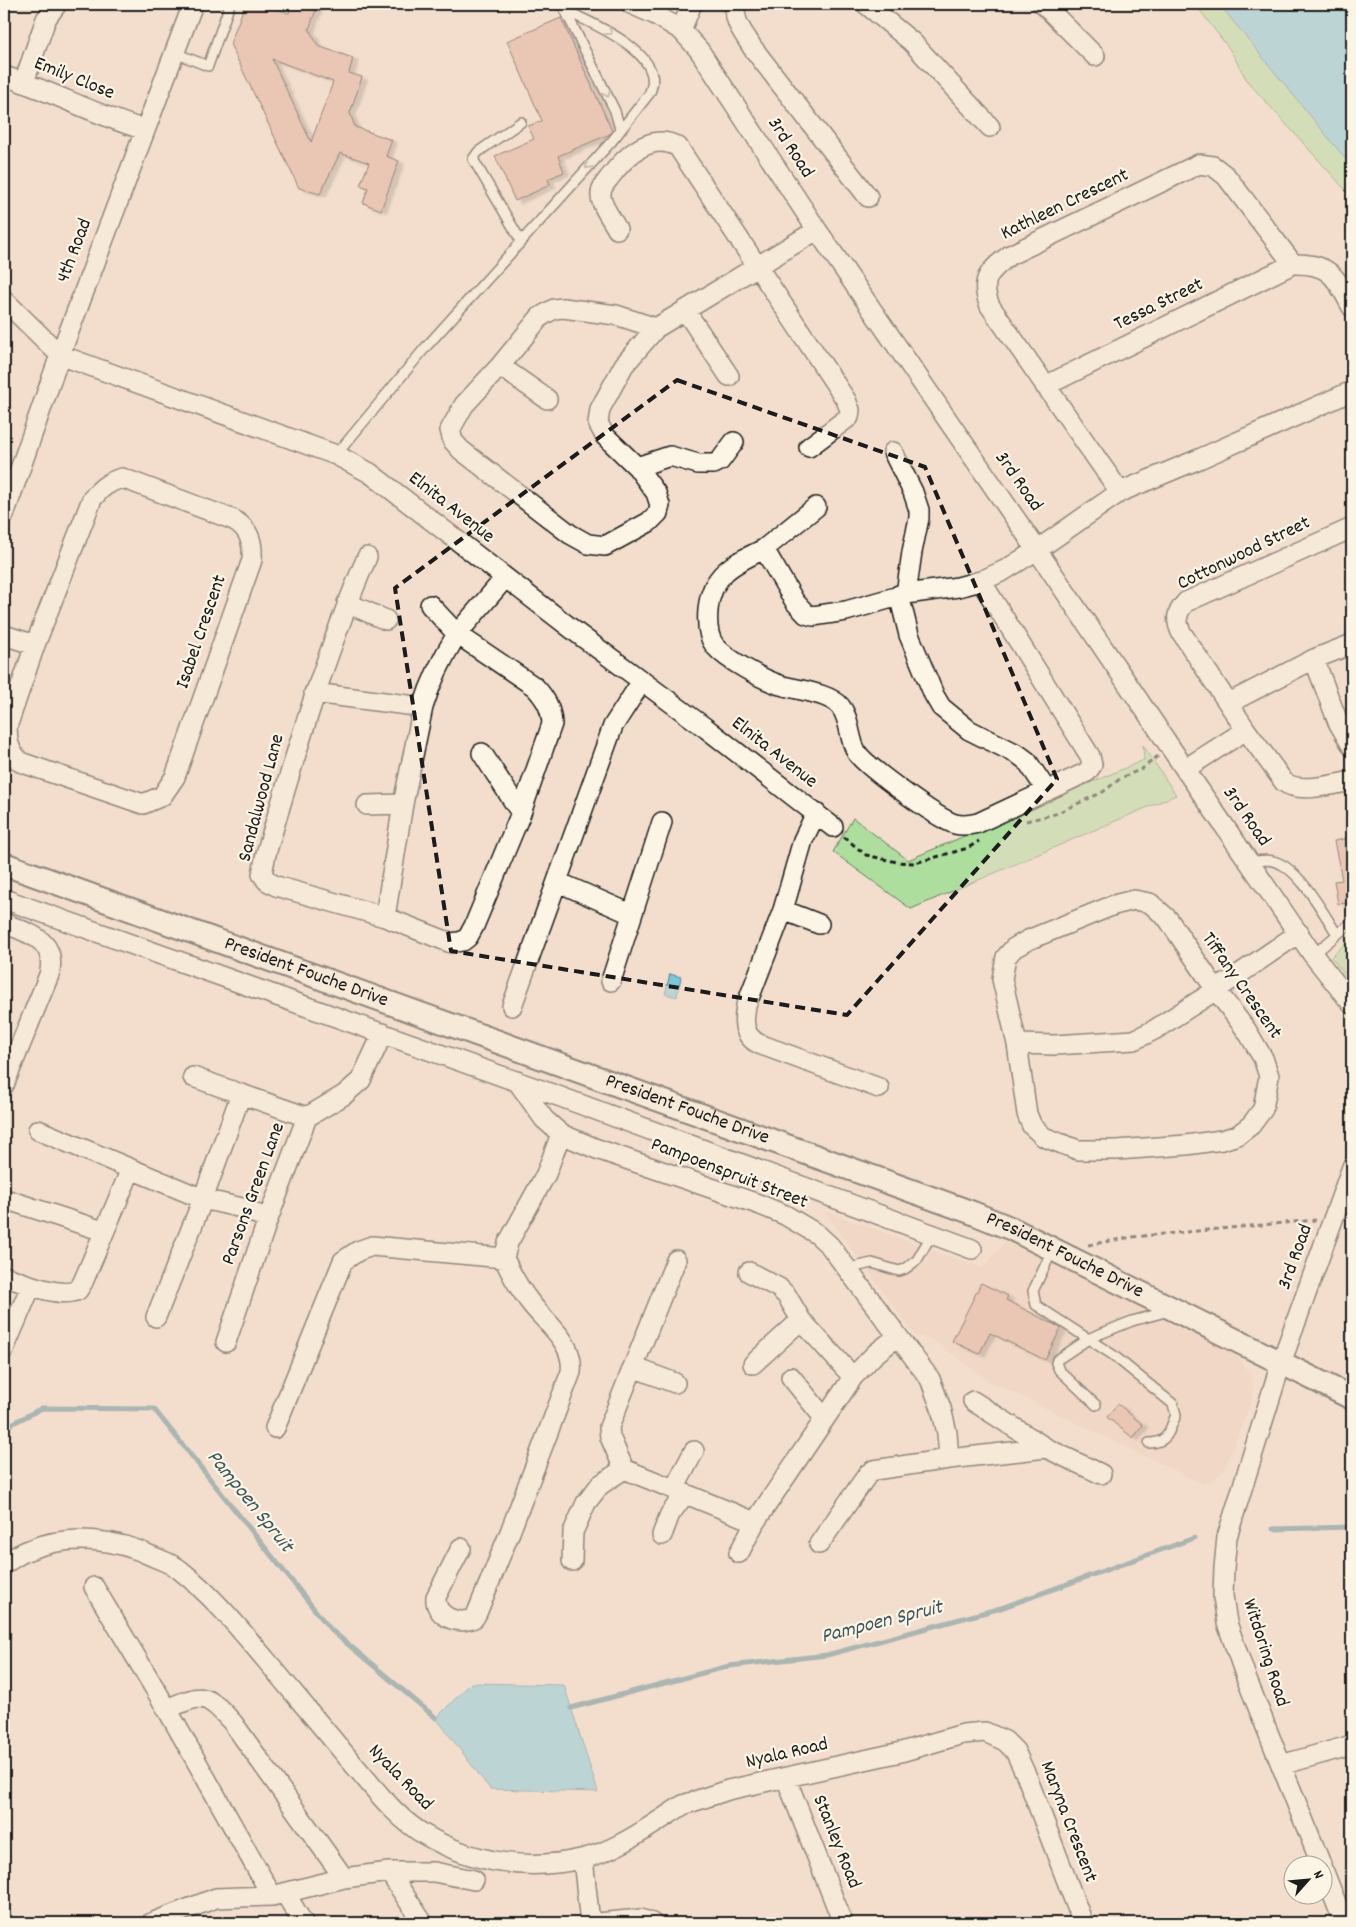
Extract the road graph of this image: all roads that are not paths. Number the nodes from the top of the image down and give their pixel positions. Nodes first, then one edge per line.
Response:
1 (57, 4) edge
2 (193, 4) edge
3 (230, 4) edge
4 (631, 4) edge
5 (692, 4) edge
6 (736, 4) edge
7 (866, 4) edge
8 (1043, 4) edge
9 (564, 8) edge
10 (682, 30) junction
11 (175, 53) junction
12 (1095, 56) dead end
13 (4, 76) edge
14 (24, 82) junction
15 (521, 122) dead end
16 (990, 127) dead end
17 (620, 129) junction
18 (145, 130) junction
19 (868, 197) dead end
20 (617, 229) dead end
21 (817, 230) junction
22 (521, 241) junction
23 (1292, 264) junction
24 (757, 266) junction
25 (4, 300) edge
26 (1352, 307) edge
27 (685, 310) junction
28 (656, 328) junction
29 (60, 355) junction
30 (500, 366) junction
31 (729, 376) dead end
32 (1045, 386) junction
33 (1352, 391) edge
34 (547, 399) dead end
35 (734, 442) dead end
36 (809, 447) dead end
37 (894, 452) dead end
38 (336, 454) junction
39 (637, 467) junction
40 (1120, 492) junction
41 (816, 508) dead end
42 (4, 515) edge
43 (1350, 533) edge
44 (764, 549) junction
45 (1038, 550) junction
46 (367, 557) dead end
47 (505, 578) junction
48 (981, 581) junction
49 (903, 595) junction
50 (347, 603) junction
51 (430, 605) dead end
52 (386, 620) dead end
53 (457, 634) junction
54 (4, 635) edge
55 (1352, 644) edge
56 (35, 645) junction
57 (1314, 660) junction
58 (642, 682) junction
59 (314, 693) junction
60 (1229, 703) junction
61 (423, 707) junction
62 (1246, 730) junction
63 (1352, 746) edge
64 (482, 753) dead end
65 (1185, 769) junction
66 (1352, 781) edge
67 (1047, 790) junction
68 (403, 804) junction
69 (367, 805) dead end
70 (521, 813) junction
71 (816, 813) junction
72 (662, 822) dead end
73 (833, 826) dead end
74 (1250, 862) junction
75 (4, 864) edge
76 (558, 882) junction
77 (4, 899) edge
78 (783, 910) junction
79 (631, 914) junction
80 (385, 917) junction
81 (1352, 922) edge
82 (4, 923) edge
83 (819, 924) dead end
84 (1298, 934) junction
85 (1337, 934) junction
86 (1313, 955) junction
87 (611, 981) dead end
88 (1216, 990) junction
89 (1352, 1004) edge
90 (512, 1006) dead end
91 (383, 1033) junction
92 (1017, 1044) junction
93 (192, 1077) dead end
94 (517, 1082) junction
95 (4, 1085) edge
96 (879, 1088) dead end
97 (241, 1094) junction
98 (307, 1117) junction
99 (38, 1130) dead end
100 (561, 1134) junction
101 (1352, 1167) edge
102 (131, 1169) junction
103 (203, 1198) junction
104 (8, 1200) dead end
105 (268, 1219) junction
106 (103, 1231) junction
107 (932, 1234) junction
108 (972, 1249) dead end
109 (1058, 1251) junction
110 (504, 1258) junction
111 (676, 1260) dead end
112 (846, 1269) junction
113 (749, 1272) dead end
114 (4, 1276) edge
115 (31, 1286) junction
116 (1174, 1310) junction
117 (156, 1317) dead end
118 (800, 1320) junction
119 (898, 1337) junction
120 (1090, 1338) junction
121 (226, 1342) dead end
122 (4, 1349) edge
123 (1281, 1363) junction
124 (753, 1364) dead end
125 (633, 1367) junction
126 (790, 1377) dead end
127 (853, 1377) junction
128 (675, 1383) dead end
129 (1352, 1398) edge
130 (973, 1401) dead end
131 (1096, 1405) dead end
132 (824, 1418) junction
133 (275, 1428) dead end
134 (1149, 1443) dead end
135 (1046, 1448) junction
136 (694, 1451) dead end
137 (949, 1459) junction
138 (624, 1469) junction
139 (1100, 1474) dead end
140 (680, 1491) junction
141 (755, 1522) junction
142 (662, 1535) dead end
143 (820, 1544) dead end
144 (461, 1548) dead end
145 (739, 1553) dead end
146 (572, 1561) dead end
147 (4, 1564) edge
148 (94, 1587) dead end
149 (167, 1709) junction
150 (1005, 1741) joint
151 (1352, 1745) edge
152 (1282, 1765) junction
153 (786, 1778) junction
154 (1317, 1854) edge
155 (583, 1859) junction
156 (389, 1872) junction
157 (344, 1878) junction
158 (474, 1880) dead end
159 (278, 1895) junction
160 (1334, 1898) edge
161 (151, 1923) edge
162 (303, 1923) edge
163 (423, 1923) edge
164 (590, 1923) edge
165 (597, 1923) edge
166 (652, 1923) edge
167 (844, 1923) edge
168 (1083, 1923) edge
169 (1344, 1923) edge

1 - 14 street
2 - 11 street, 4th Road
3 - 11 lane
4 - 10 street, 3rd Road
5 - 10 street
6 - 19 street
7 - 16 street
8 - 12 street
9 -> 17 lane
9 -> 17 lane
10 - 21 street, 3rd Road
11 - 18 street, 4th Road
13 - 14 street, Emily Close
14 - 18 street, Emily Close
15 - 22 lane
17 -> 22 lane
18 - 29 street, 4th Road
20 - 24 street
21 - 24 street
21 - 45 street, 3rd Road
22 - 38 lane
23 - 26 street
23 - 32 street, Tessa Street
23 - 32 street, Kathleen Crescent
24 - 27 street
24 - 36 street
25 - 29 street, Elnita Avenue
27 - 28 street
27 - 31 street
28 - 30 street
28 - 39 street
29 - 38 street, Elnita Avenue
29 - 42 street, 4th Road
30 - 34 street
30 - 39 street
32 - 40 street, Kathleen Crescent
33 - 40 street
35 - 39 street
37 - 49 street
38 - 47 street, Elnita Avenue
40 - 45 street
41 - 44 street
43 - 60 street, Cottonwood Street
44 - 49 street
44 - 67 street
45 - 48 street
45 - 65 street, 3rd Road
46 - 50 street, Sandalwood Lane
47 - 53 street
47 - 58 street, Elnita Avenue
48 - 49 street
48 - 67 street
49 - 67 street
50 - 52 street
50 - 59 street, Sandalwood Lane
51 - 53 street, Sandalwood Lane
53 - 61 street
53 - 70 street, Sandalwood Lane
54 - 56 street
55 - 57 street
56 - 56 street, Isabel Crescent
57 - 60 street
57 - 63 street
58 - 71 street, Elnita Avenue
58 - 76 street
59 - 61 street
59 - 80 street, Sandalwood Lane
60 - 62 street, Cottonwood Street
61 - 68 street
62 - 65 street
62 - 66 street, Cottonwood Street
64 - 70 street
65 - 74 street, 3rd Road
68 - 69 street
68 - 80 street
70 - 80 street, Sandalwood Lane
71 - 73 street, Elnita Avenue
71 - 78 street
72 - 79 street
74 - 84 street, 3rd Road
74 - 85 lane
75 - 109 street, President Fouche Drive
76 - 79 street
76 - 90 street
77 - 91 street
78 - 83 street
78 - 96 street
79 - 87 street
81 - 85 lane
82 - 95 street
84 - 86 street, 3rd Road
84 - 88 street
85 - 86 lane
86 - 89 street, 3rd Road
88 - 92 street
88 - 92 street, Tiffany Crescent
88 - 92 street, Tiffany Crescent
91 - 94 street
91 - 98 street, Parsons Green Lane
93 - 97 street
94 - 100 street, Pampoenspruit Street
94 - 107 street
97 - 98 street
97 - 103 street
98 - 105 street, Parsons Green Lane
99 - 102 street
100 - 110 street
100 - 112 street, Pampoenspruit Street
101 - 123 street, 3rd Road
102 - 103 street
102 - 106 street
103 - 105 street
103 - 117 street
104 - 106 street
105 - 121 street, Parsons Green Lane
106 - 115 street
107 - 108 street
107 - 112 lane
109 - 116 street, President Fouche Drive
109 - 120 lane
110 - 133 street
110 - 144 street
111 - 125 street
112 - 119 street, Pampoenspruit Street
113 - 118 street
114 - 115 street
115 - 122 street
116 - 120 lane
116 - 123 street, President Fouche Drive
118 - 124 street
118 - 127 street
119 - 127 street
119 - 137 street, Pampoenspruit Street
120 - 131 lane
120 - 134 lane
123 - 129 street, President Fouche Drive
123 - 152 street, Witdoring Road
125 - 128 street
125 - 138 street
126 - 132 street
127 - 132 street
130 - 135 street
132 - 141 street
135 - 137 street
135 - 139 street
136 - 140 street
137 - 143 street
138 - 140 street
138 - 146 street
140 - 141 street
140 - 142 street
141 - 145 street
147 - 155 street, Nyala Road
148 - 149 street
149 - 157 street
149 - 159 street
150 - 153 street, Nyala Road
150 - 168 street, Maryna Crescent
151 - 152 street
152 - 154 street, Witdoring Road
153 - 155 street, Nyala Road
153 - 167 street, Stanley Road
155 - 164 street
156 - 157 street
156 - 158 street
156 - 163 street
157 - 159 street
159 - 161 street
159 - 162 street
160 - 169 street
165 - 166 street

